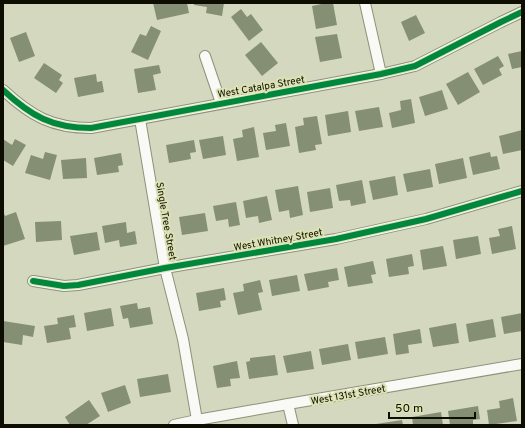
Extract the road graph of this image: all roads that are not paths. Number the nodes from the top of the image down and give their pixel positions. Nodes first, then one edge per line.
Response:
1 (365, 3) edge
2 (522, 12) edge
3 (204, 56) dead end
4 (381, 74) junction
5 (3, 90) edge
6 (221, 103) junction
7 (140, 119) junction
8 (522, 190) edge
9 (165, 268) junction
10 (33, 281) dead end
11 (522, 364) edge
12 (288, 404) junction
13 (196, 420) junction
14 (174, 425) edge
15 (293, 425) edge

1 - 4 street
2 - 4 street, West Catalpa Street
3 - 6 street
4 - 6 street, West Catalpa Street
5 - 7 street, West Catalpa Street
6 - 7 street, West Catalpa Street
7 - 9 street, Single Tree Street
8 - 9 street, West Whitney Street
9 - 10 street, West Whitney Street
9 - 13 street, Single Tree Street
11 - 12 street, West 131st Street
12 - 13 street, West 131st Street
12 - 15 street
13 - 14 street, West 131st Street

